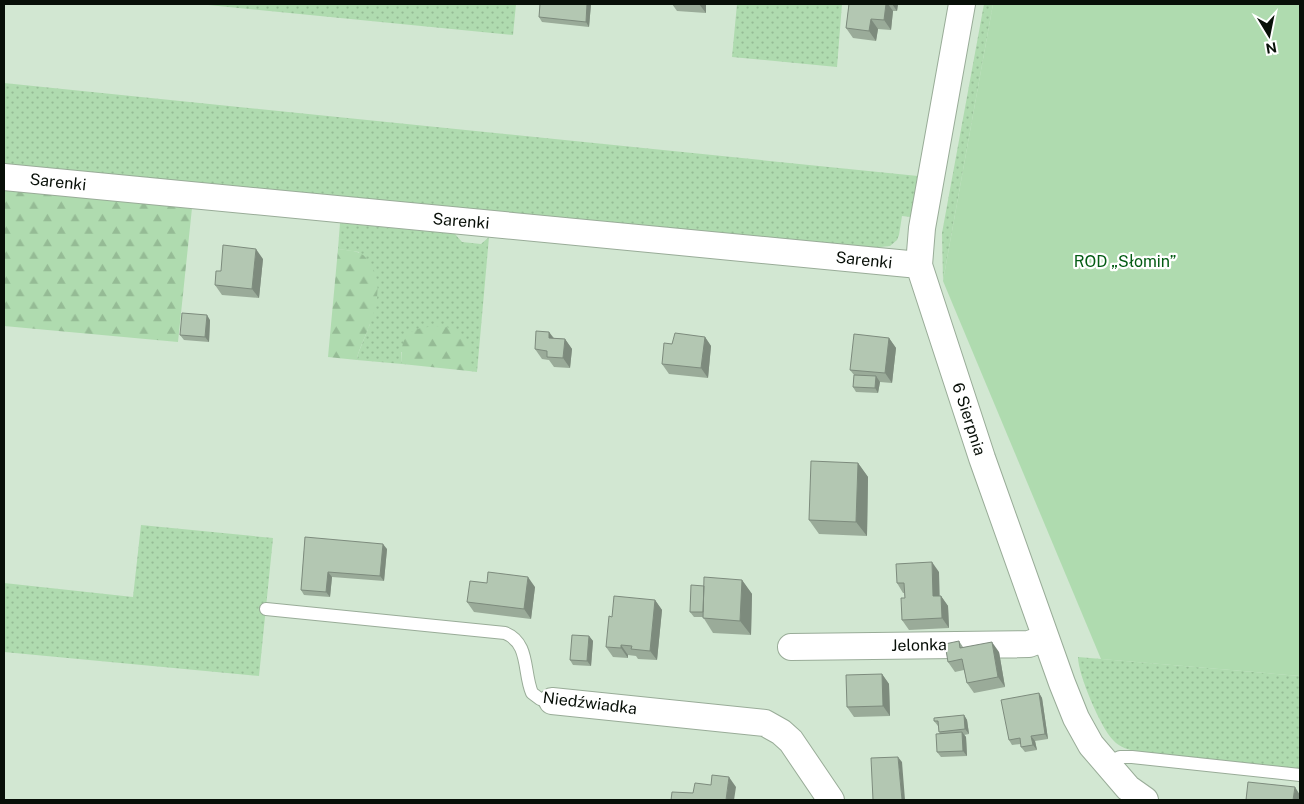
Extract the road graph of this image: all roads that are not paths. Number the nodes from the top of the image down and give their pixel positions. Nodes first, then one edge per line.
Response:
1 (962, 4) edge
2 (4, 176) edge
3 (919, 265) junction
4 (266, 609) dead end
5 (1045, 638) junction
6 (791, 647) dead end
7 (552, 701) joint
8 (1106, 763) junction
9 (1300, 775) edge
10 (831, 800) edge
11 (1145, 800) edge

1 - 3 street, 6 Sierpnia
2 - 3 street, Sarenki
3 - 5 street, 6 Sierpnia
4 - 7 lane, Niedźwiadka
5 - 6 street, Jelonka
5 - 8 street, 6 Sierpnia
7 - 10 street, Niedźwiadka
8 - 9 lane
8 - 11 street, 6 Sierpnia

